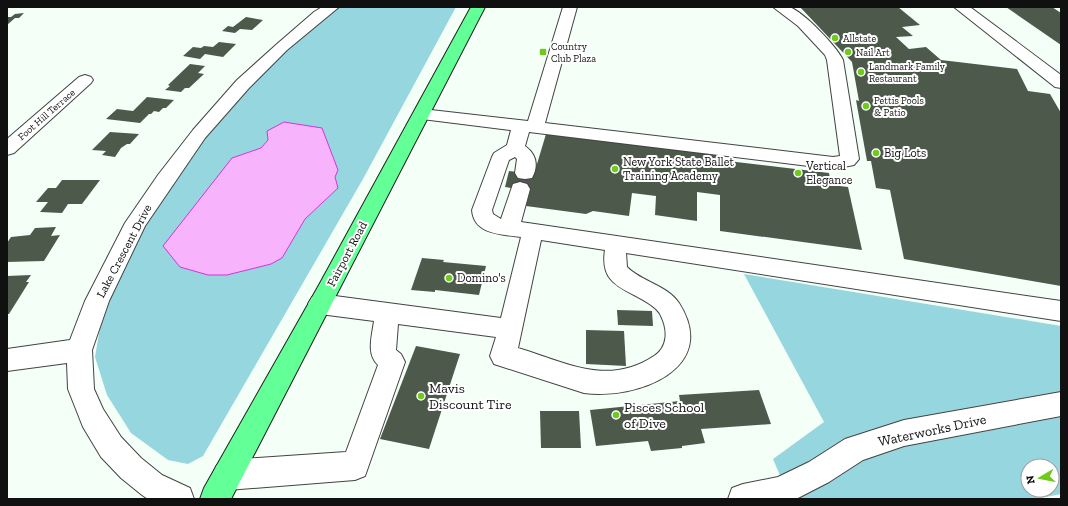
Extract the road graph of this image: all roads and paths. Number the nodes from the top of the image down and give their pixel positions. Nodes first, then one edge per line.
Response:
1 (332, 7) edge
2 (478, 7) edge
3 (570, 7) edge
4 (780, 7) edge
5 (960, 7) edge
6 (85, 80) dead end
7 (1061, 83) edge
8 (422, 114) junction
9 (528, 126) junction
10 (515, 148) junction
11 (7, 149) edge
12 (509, 227) junction
13 (533, 230) junction
14 (617, 243) junction
15 (320, 304) junction
16 (386, 312) junction
17 (1061, 312) edge
18 (510, 329) junction
19 (79, 350) junction
20 (7, 360) edge
21 (1061, 404) edge
22 (227, 475) junction
23 (179, 499) edge
24 (214, 499) edge
25 (743, 499) edge

1 - 19 street, Lake Crescent Drive
2 - 8 main road, Fairport Road
3 - 9 street
4 - 9 street
5 - 7 street
6 - 11 street, Foot Hill Terrace
8 - 9 street
8 - 15 main road, Fairport Road
9 - 10 street
10 - 12 street
10 - 12 street
12 - 13 street
13 - 14 street
13 - 18 street
14 - 17 street
14 - 18 street
15 - 16 street
15 - 22 main road, Fairport Road
16 - 18 street
16 - 22 street
19 - 20 street
19 - 23 street, Lake Crescent Drive
21 - 25 street, Waterworks Drive
22 - 24 main road, Fairport Road

